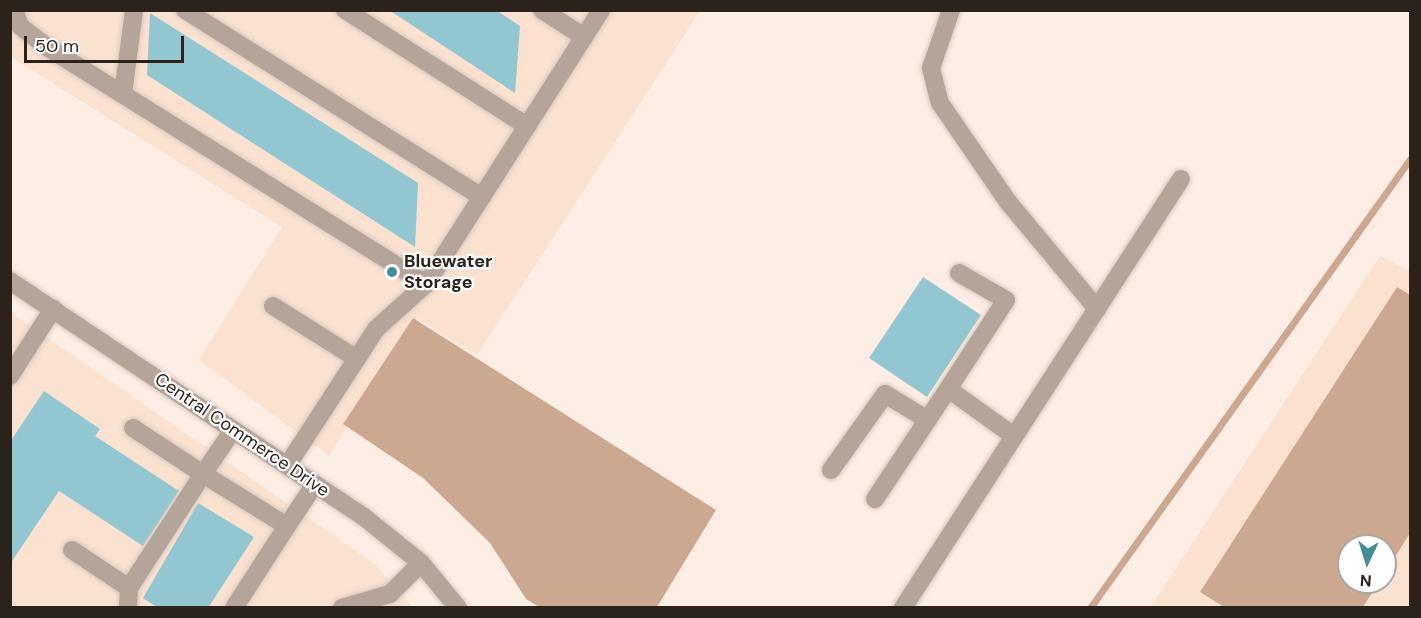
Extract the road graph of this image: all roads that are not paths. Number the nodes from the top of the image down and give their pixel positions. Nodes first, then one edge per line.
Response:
1 (14, 10) edge
2 (134, 10) edge
3 (185, 10) edge
4 (345, 10) edge
5 (542, 10) edge
6 (601, 10) edge
7 (951, 10) edge
8 (584, 37) junction
9 (123, 94) junction
10 (527, 126) junction
11 (1181, 178) dead end
12 (482, 197) junction
13 (959, 273) dead end
14 (10, 281) edge
15 (426, 284) junction
16 (273, 306) dead end
17 (53, 309) junction
18 (1097, 309) junction
19 (357, 359) junction
20 (10, 376) edge
21 (948, 389) junction
22 (928, 420) junction
23 (133, 428) dead end
24 (233, 430) junction
25 (1014, 436) junction
26 (287, 466) junction
27 (831, 470) dead end
28 (203, 474) junction
29 (315, 484) junction
30 (875, 499) dead end
31 (287, 526) junction
32 (72, 550) dead end
33 (422, 563) junction
34 (129, 588) junction
35 (383, 602) edge
36 (128, 608) edge
37 (234, 608) edge
38 (342, 608) edge
39 (458, 608) edge
40 (903, 608) edge

1 - 9 street
2 - 9 street
3 - 12 street
4 - 10 street
5 - 8 street
6 - 8 street
7 - 18 street
8 - 10 street
9 - 15 street
10 - 12 street
11 - 18 street
12 - 15 street
13 - 21 street
14 - 17 street, Central Commerce Drive
15 - 19 street
16 - 19 street
17 - 20 street
17 - 24 street, Central Commerce Drive
18 - 25 street
19 - 26 street
21 - 22 street
21 - 25 street
22 - 27 street
22 - 30 street
23 - 28 street
24 - 26 street, Central Commerce Drive
24 - 28 street
25 - 40 street
26 - 29 street, Central Commerce Drive
28 - 31 street
28 - 34 street
29 - 31 street
29 - 33 street, Central Commerce Drive
31 - 37 street
32 - 34 street
33 - 35 street
33 - 39 street, Central Commerce Drive
34 - 36 street
35 - 38 street

